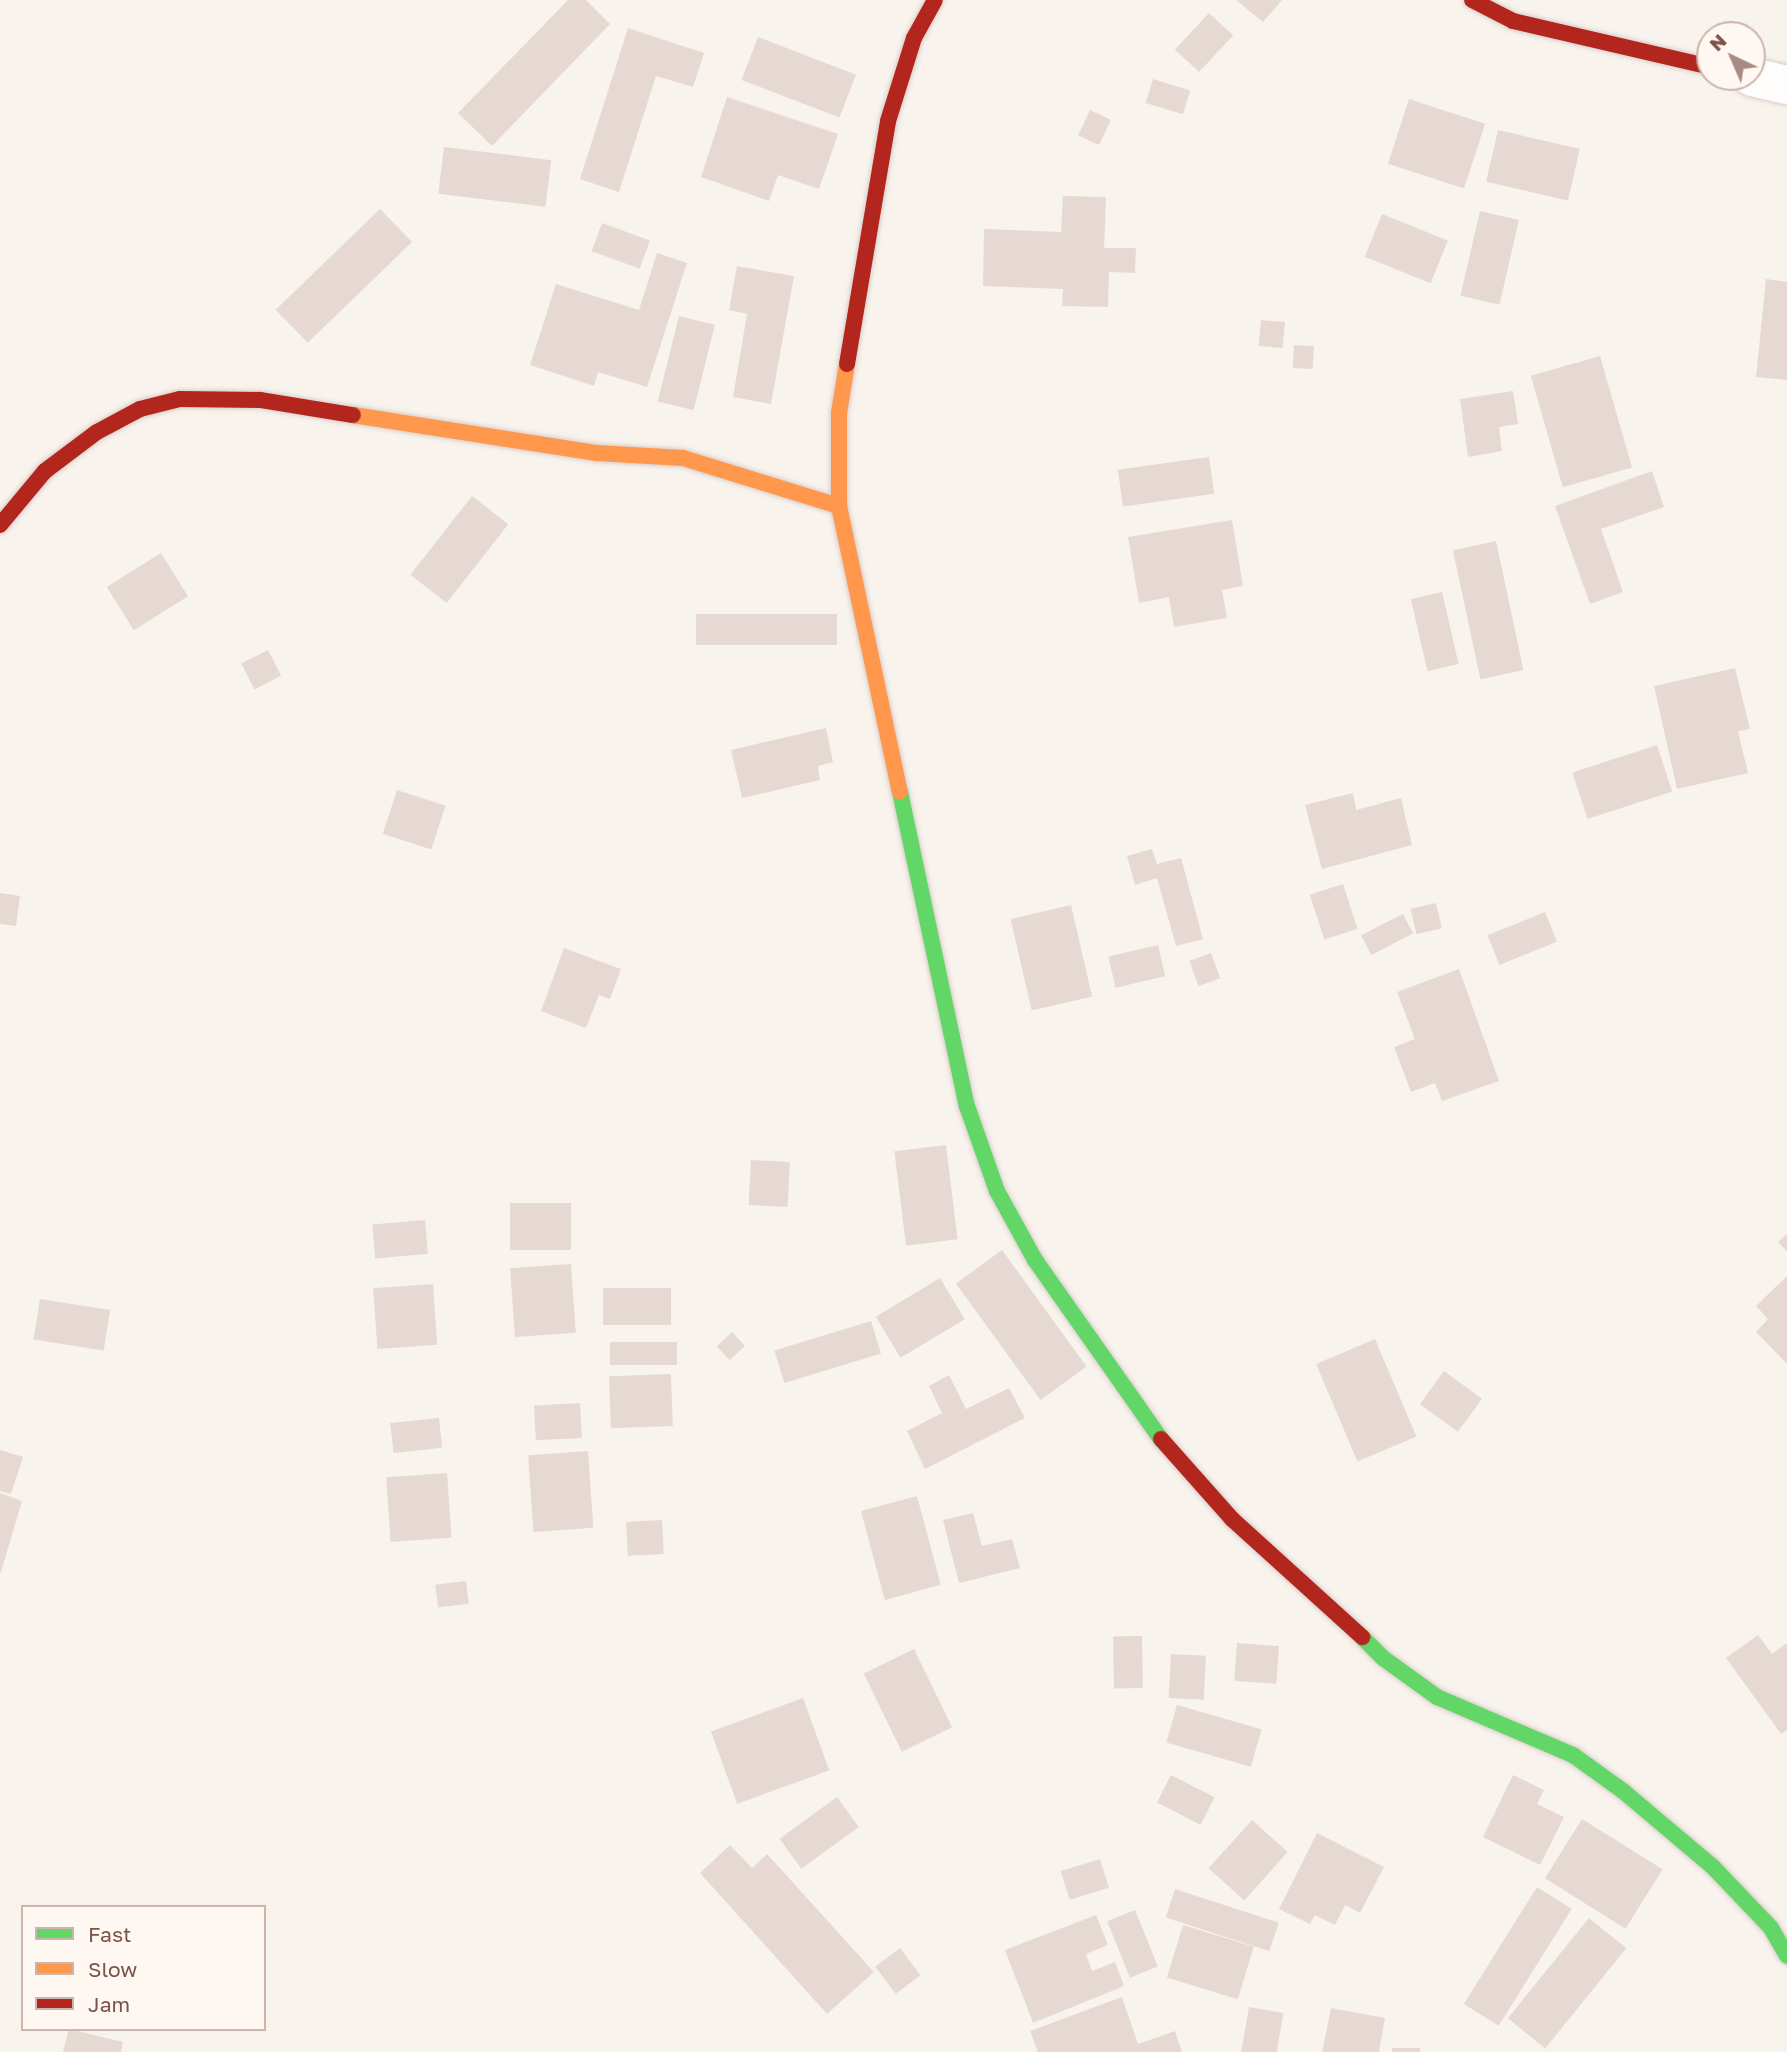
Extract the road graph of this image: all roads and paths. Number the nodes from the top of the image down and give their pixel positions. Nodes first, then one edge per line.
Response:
1 (936, 0) edge
2 (1472, 0) edge
3 (1696, 64) edge
4 (1766, 80) edge
5 (1787, 85) edge
6 (839, 506) junction
7 (0, 525) edge
8 (1787, 1956) edge

1 - 6 street
2 - 3 street
4 - 5 street
6 - 7 street
6 - 8 street

